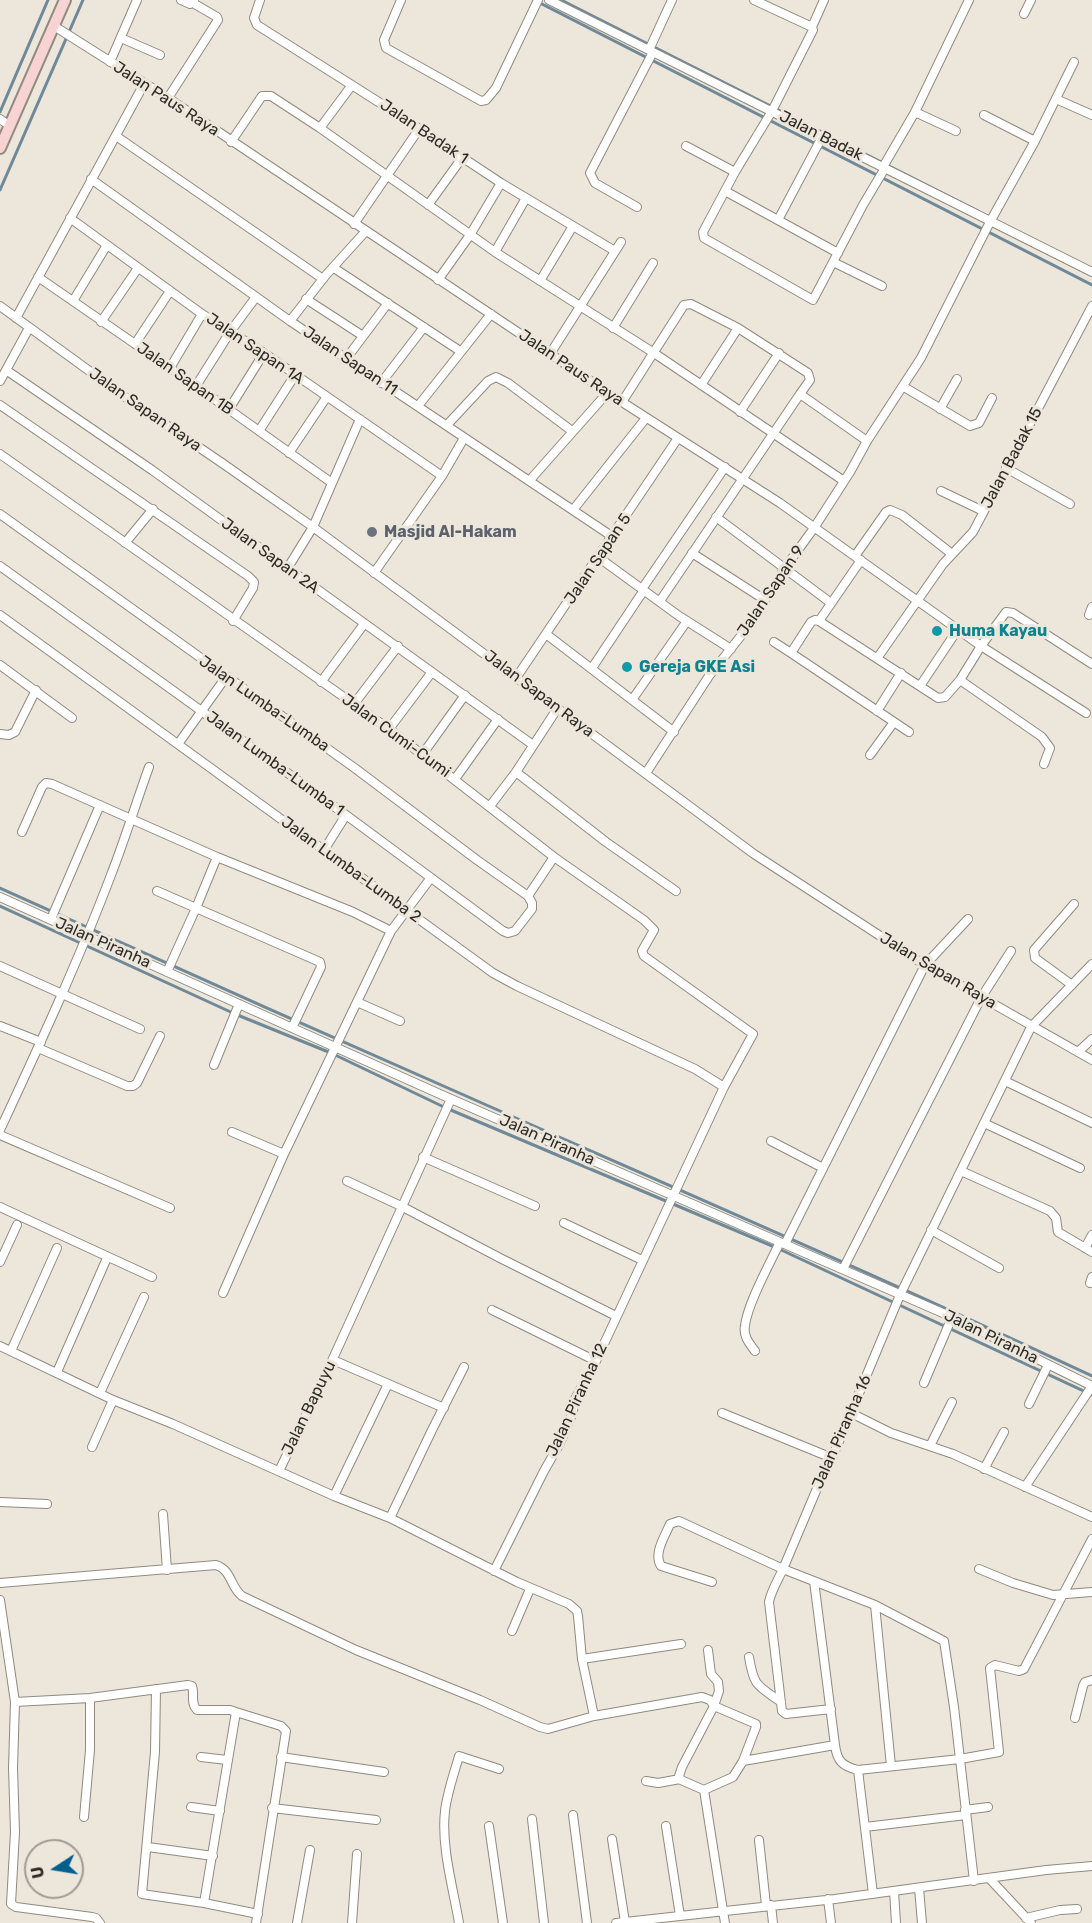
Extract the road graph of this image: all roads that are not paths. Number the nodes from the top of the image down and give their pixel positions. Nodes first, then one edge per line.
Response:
1 (65, 0) edge
2 (138, 0) edge
3 (181, 0) edge
4 (260, 0) edge
5 (401, 0) edge
6 (538, 0) edge
7 (549, 0) edge
8 (672, 0) edge
9 (754, 0) edge
10 (824, 0) edge
11 (969, 0) edge
12 (1031, 0) edge
13 (194, 1) edge
14 (1024, 14) dead end
15 (54, 26) junction
16 (812, 27) junction
17 (121, 38) junction
18 (651, 51) junction
19 (160, 55) dead end
20 (110, 62) junction
21 (1074, 62) dead end
22 (144, 84) junction
23 (352, 85) junction
24 (168, 98) junction
25 (1056, 99) junction
26 (772, 111) junction
27 (915, 112) junction
28 (984, 115) dead end
29 (1092, 116) edge
30 (0, 119) edge
31 (10, 126) junction
32 (320, 128) junction
33 (419, 129) junction
34 (956, 131) dead end
35 (116, 136) junction
36 (822, 137) junction
37 (1035, 141) junction
38 (231, 142) junction
39 (686, 146) dead end
40 (0, 148) edge
41 (462, 158) junction
42 (884, 167) junction
43 (735, 172) junction
44 (388, 177) junction
45 (91, 178) junction
46 (501, 183) junction
47 (724, 190) junction
48 (526, 198) junction
49 (428, 206) junction
50 (637, 207) dead end
51 (70, 218) junction
52 (778, 220) junction
53 (990, 222) junction
54 (354, 224) junction
55 (573, 226) junction
56 (365, 232) junction
57 (470, 235) junction
58 (621, 242) dead end
59 (107, 244) junction
60 (615, 251) junction
61 (495, 252) junction
62 (838, 253) junction
63 (833, 262) junction
64 (653, 263) dead end
65 (138, 268) junction
66 (334, 268) junction
67 (1092, 272) edge
68 (38, 278) junction
69 (323, 279) junction
70 (438, 280) junction
71 (540, 281) junction
72 (882, 286) dead end
73 (170, 291) junction
74 (256, 297) junction
75 (306, 300) junction
76 (73, 301) junction
77 (388, 303) junction
78 (0, 306) edge
79 (580, 306) junction
80 (1092, 306) edge
81 (202, 314) junction
82 (491, 314) junction
83 (16, 318) junction
84 (290, 321) junction
85 (101, 322) junction
86 (424, 327) junction
87 (29, 328) junction
88 (613, 328) junction
89 (738, 328) junction
90 (230, 332) junction
91 (363, 336) junction
92 (135, 344) junction
93 (460, 351) junction
94 (264, 353) junction
95 (654, 353) junction
96 (779, 353) junction
97 (550, 354) junction
98 (346, 359) junction
99 (170, 368) junction
100 (6, 370) junction
101 (295, 375) junction
102 (957, 379) dead end
103 (0, 381) edge
104 (381, 383) junction
105 (700, 385) junction
106 (196, 386) junction
107 (904, 387) junction
108 (608, 392) junction
109 (800, 394) junction
110 (326, 398) junction
111 (992, 398) dead end
112 (622, 402) junction
113 (0, 405) edge
114 (418, 406) junction
115 (229, 409) junction
116 (940, 409) junction
117 (740, 412) junction
118 (646, 418) junction
119 (360, 420) junction
120 (447, 425) junction
121 (259, 431) junction
122 (572, 431) junction
123 (772, 434) junction
124 (464, 438) junction
125 (678, 438) junction
126 (866, 442) junction
127 (289, 453) junction
128 (0, 454) edge
129 (725, 467) junction
130 (1006, 468) junction
131 (442, 476) junction
132 (742, 478) junction
133 (530, 480) junction
134 (844, 481) junction
135 (332, 483) junction
136 (941, 491) dead end
137 (1070, 504) dead end
138 (153, 509) junction
139 (573, 510) junction
140 (984, 511) junction
141 (0, 514) edge
142 (716, 518) junction
143 (313, 527) junction
144 (814, 528) junction
145 (614, 537) junction
146 (125, 543) junction
147 (692, 553) junction
148 (952, 554) junction
149 (598, 557) junction
150 (858, 558) junction
151 (0, 566) edge
152 (785, 568) junction
153 (287, 569) junction
154 (374, 573) junction
155 (643, 590) junction
156 (765, 600) junction
157 (917, 600) junction
158 (660, 601) junction
159 (831, 603) junction
160 (0, 615) edge
161 (234, 621) junction
162 (687, 621) junction
163 (819, 621) junction
164 (364, 624) junction
165 (958, 629) junction
166 (546, 634) junction
167 (774, 642) dead end
168 (398, 646) junction
169 (981, 646) junction
170 (731, 650) junction
171 (791, 653) junction
172 (878, 657) junction
173 (1092, 664) edge
174 (0, 665) edge
175 (592, 668) junction
176 (432, 672) junction
177 (901, 673) junction
178 (225, 677) junction
179 (516, 678) junction
180 (960, 680) junction
181 (321, 682) junction
182 (920, 686) junction
183 (36, 690) junction
184 (465, 694) junction
185 (632, 700) junction
186 (354, 704) junction
187 (557, 709) junction
188 (200, 710) junction
189 (877, 711) junction
190 (1086, 713) dead end
191 (72, 718) dead end
192 (498, 719) junction
193 (894, 722) junction
194 (389, 729) junction
195 (674, 732) junction
196 (909, 732) dead end
197 (0, 734) edge
198 (178, 744) junction
199 (533, 745) junction
200 (422, 755) junction
201 (870, 755) dead end
202 (1044, 764) dead end
203 (149, 767) dead end
204 (516, 772) junction
205 (646, 773) junction
206 (455, 779) junction
207 (100, 805) junction
208 (490, 806) junction
209 (346, 815) junction
210 (132, 820) junction
211 (22, 832) dead end
212 (324, 850) junction
213 (217, 857) junction
214 (554, 857) junction
215 (430, 879) junction
216 (157, 891) dead end
217 (676, 891) dead end
218 (528, 896) junction
219 (0, 897) edge
220 (1074, 904) dead end
221 (196, 908) junction
222 (405, 910) junction
223 (51, 919) junction
224 (968, 919) dead end
225 (391, 931) junction
226 (87, 936) junction
227 (1011, 951) dead end
228 (926, 965) junction
229 (0, 966) edge
230 (1091, 967) edge
231 (166, 972) junction
232 (1071, 985) junction
233 (63, 994) junction
234 (981, 998) junction
235 (357, 1002) junction
236 (239, 1004) junction
237 (400, 1021) dead end
238 (0, 1026) edge
239 (1031, 1027) junction
240 (292, 1028) junction
241 (140, 1029) dead end
242 (753, 1034) joint
243 (160, 1036) dead end
244 (1092, 1039) edge
245 (40, 1045) junction
246 (335, 1046) junction
247 (1078, 1052) junction
248 (1092, 1060) edge
249 (214, 1065) dead end
250 (1005, 1081) junction
251 (724, 1087) junction
252 (451, 1098) junction
253 (984, 1122) junction
254 (1092, 1123) edge
255 (232, 1132) dead end
256 (0, 1133) edge
257 (771, 1141) dead end
258 (284, 1154) junction
259 (423, 1157) junction
260 (1080, 1167) dead end
261 (823, 1168) junction
262 (961, 1171) junction
263 (347, 1181) dead end
264 (673, 1196) junction
265 (401, 1206) junction
266 (535, 1206) dead end
267 (0, 1207) edge
268 (170, 1208) dead end
269 (564, 1223) dead end
270 (17, 1225) dead end
271 (931, 1230) junction
272 (1092, 1235) edge
273 (782, 1243) junction
274 (57, 1248) dead end
275 (1088, 1250) edge
276 (107, 1258) junction
277 (642, 1260) junction
278 (0, 1262) edge
279 (999, 1268) dead end
280 (843, 1269) junction
281 (152, 1277) dead end
282 (223, 1293) dead end
283 (900, 1294) junction
284 (144, 1297) dead end
285 (492, 1310) dead end
286 (616, 1316) junction
287 (952, 1317) junction
288 (0, 1346) edge
289 (11, 1351) junction
290 (755, 1351) dead end
291 (333, 1360) junction
292 (596, 1361) junction
293 (1048, 1365) junction
294 (464, 1367) dead end
295 (57, 1372) junction
296 (924, 1383) dead end
297 (388, 1384) junction
298 (1092, 1386) edge
299 (100, 1393) junction
300 (113, 1400) junction
301 (952, 1402) dead end
302 (1029, 1404) dead end
303 (444, 1408) junction
304 (722, 1413) dead end
305 (851, 1413) junction
306 (1004, 1432) dead end
307 (930, 1446) junction
308 (92, 1447) dead end
309 (832, 1458) junction
310 (984, 1469) junction
311 (279, 1471) junction
312 (1024, 1487) junction
313 (334, 1496) junction
314 (0, 1502) edge
315 (47, 1504) dead end
316 (163, 1514) dead end
317 (1092, 1517) edge
318 (390, 1518) junction
319 (1092, 1539) edge
320 (783, 1569) junction
321 (979, 1569) dead end
322 (167, 1570) junction
323 (494, 1571) junction
324 (814, 1581) junction
325 (712, 1582) dead end
326 (0, 1583) edge
327 (530, 1589) junction
328 (1092, 1592) edge
329 (1064, 1594) junction
330 (0, 1600) edge
331 (875, 1605) junction
332 (512, 1631) dead end
333 (681, 1644) dead end
334 (708, 1650) dead end
335 (749, 1656) dead end
336 (582, 1659) junction
337 (1092, 1680) edge
338 (156, 1689) junction
339 (90, 1698) junction
340 (15, 1702) junction
341 (781, 1702) junction
342 (714, 1706) junction
343 (831, 1709) junction
344 (236, 1712) junction
345 (594, 1716) junction
346 (1075, 1718) dead end
347 (835, 1745) junction
348 (201, 1757) dead end
349 (281, 1757) junction
350 (960, 1759) junction
351 (227, 1760) junction
352 (743, 1761) junction
353 (891, 1766) junction
354 (500, 1769) dead end
355 (858, 1770) junction
356 (384, 1772) dead end
357 (680, 1779) junction
358 (646, 1781) dead end
359 (704, 1790) junction
360 (191, 1807) dead end
361 (988, 1807) dead end
362 (272, 1808) junction
363 (220, 1811) junction
364 (965, 1813) junction
365 (573, 1815) dead end
366 (84, 1817) dead end
367 (532, 1819) dead end
368 (376, 1820) dead end
369 (489, 1826) dead end
370 (666, 1826) dead end
371 (865, 1827) junction
372 (612, 1839) dead end
373 (759, 1840) dead end
374 (148, 1847) junction
375 (310, 1850) dead end
376 (357, 1854) dead end
377 (213, 1856) junction
378 (1092, 1866) edge
379 (988, 1878) junction
380 (974, 1881) junction
381 (919, 1888) junction
382 (894, 1891) junction
383 (873, 1894) junction
384 (828, 1899) junction
385 (204, 1903) junction
386 (768, 1905) junction
387 (1077, 1909) dead end
388 (724, 1910) junction
389 (258, 1914) junction
390 (680, 1916) junction
391 (1028, 1920) edge
392 (626, 1922) edge
393 (100, 1923) edge
394 (256, 1923) edge
395 (297, 1923) edge
396 (352, 1923) edge
397 (459, 1923) edge
398 (503, 1923) edge
399 (544, 1923) edge
400 (587, 1923) edge
401 (616, 1923) edge
402 (725, 1923) edge
403 (774, 1923) edge
404 (831, 1923) edge
405 (896, 1923) edge
406 (922, 1923) edge

1 - 15 main road
2 - 17 street
3 - 13 street
4 - 23 street, Jalan Badak 1
5 - 6 street
7 - 18 street, Jalan Badak
8 - 18 street
9 - 16 street
10 - 16 street
11 - 27 street
12 - 14 street
13 - 24 street
15 - 20 street, Jalan Paus Raya
15 - 31 main road
16 - 26 street
17 - 19 street
17 - 20 street
18 - 26 street, Jalan Badak
18 - 50 street
20 - 22 street, Jalan Paus Raya
21 - 25 street, Jalan Sapan 9
22 - 24 street, Jalan Paus Raya
22 - 35 street
23 - 32 street
23 - 33 street, Jalan Badak 1
24 - 38 street, Jalan Paus Raya
25 - 29 street
25 - 37 street, Jalan Sapan 9
26 - 36 street, Jalan Badak
26 - 43 street
27 - 34 street
27 - 42 street
28 - 37 street
30 - 31 street
31 - 40 main road
32 - 38 street
32 - 44 street
33 - 41 street, Jalan Badak 1
33 - 44 street
35 - 45 street
35 - 69 street
36 - 42 street, Jalan Badak
36 - 52 street
37 - 53 street, Jalan Sapan 9
38 - 54 street, Jalan Paus Raya
39 - 43 street
41 - 46 street, Jalan Badak 1
41 - 49 street
42 - 53 street, Jalan Badak
42 - 62 street
43 - 47 street
44 - 49 street
44 - 54 street
45 - 51 street
45 - 74 street, Jalan Sapan 11
46 - 48 street, Jalan Badak 1
46 - 57 street
47 - 52 street
47 - 63 street
48 - 55 street, Jalan Badak 1
48 - 61 street
49 - 57 street
51 - 59 street, Jalan Sapan 1A
51 - 68 street
52 - 62 street
53 - 67 street, Jalan Badak
53 - 107 street, Jalan Sapan 9
54 - 56 street, Jalan Paus Raya
55 - 60 street, Jalan Badak 1
55 - 71 street
56 - 66 street
56 - 70 street, Jalan Paus Raya
57 - 61 street
57 - 70 street
58 - 60 street
59 - 65 street, Jalan Sapan 1A
59 - 76 street
60 - 79 street
61 - 71 street
62 - 63 street
63 - 72 street
64 - 88 street
65 - 73 street, Jalan Sapan 1A
65 - 85 street
66 - 69 street
66 - 77 street
68 - 76 street, Jalan Sapan 1B
68 - 83 street
69 - 75 street
70 - 82 street, Jalan Paus Raya
71 - 79 street
73 - 81 street, Jalan Sapan 1A
73 - 92 street
74 - 84 street, Jalan Sapan 11
74 - 90 street
75 - 84 street
75 - 91 street
76 - 85 street, Jalan Sapan 1B
77 - 86 street
77 - 91 street
78 - 83 street, Jalan Sapan Raya
79 - 88 street
79 - 97 street
80 - 130 street, Jalan Badak 15
81 - 90 street, Jalan Sapan 1A
81 - 99 street
82 - 93 street
82 - 97 street, Jalan Paus Raya
83 - 87 street, Jalan Sapan Raya
84 - 98 street, Jalan Sapan 11
85 - 92 street, Jalan Sapan 1B
86 - 93 street
86 - 104 street
87 - 100 street
87 - 143 street, Jalan Sapan Raya
88 - 95 street
89 - 95 street
89 - 96 street
89 - 105 street
90 - 94 street, Jalan Sapan 1A
90 - 106 street
91 - 98 street
92 - 99 street, Jalan Sapan 1B
93 - 114 street
94 - 101 street, Jalan Sapan 1A
94 - 115 street
95 - 105 street
95 - 112 street
96 - 109 street
96 - 117 street
97 - 108 street, Jalan Paus Raya
98 - 104 street, Jalan Sapan 11
99 - 106 street, Jalan Sapan 1B
100 - 103 street
100 - 153 street, Jalan Sapan 2A
101 - 110 street, Jalan Sapan 1A
101 - 121 street
102 - 116 street
104 - 114 street, Jalan Sapan 11
105 - 117 street
106 - 115 street, Jalan Sapan 1B
107 - 116 street
107 - 126 street, Jalan Sapan 9
108 - 112 street, Jalan Paus Raya
108 - 122 street
109 - 123 street
109 - 126 street
110 - 119 street, Jalan Sapan 1A
110 - 127 street
111 - 116 street
112 - 118 street, Jalan Paus Raya
113 - 138 street
114 - 120 street, Jalan Sapan 11
115 - 121 street, Jalan Sapan 1B
117 - 123 street
118 - 125 street, Jalan Paus Raya
118 - 139 street
119 - 131 street, Jalan Sapan 1A
119 - 135 street
120 - 122 street
120 - 124 street, Jalan Sapan 11
121 - 127 street, Jalan Sapan 1B
122 - 133 street
123 - 132 street
123 - 134 street
124 - 131 street
124 - 133 street, Jalan Sapan 11
125 - 129 street, Jalan Paus Raya
125 - 145 street, Jalan Sapan 5
126 - 134 street, Jalan Sapan 9
127 - 135 street, Jalan Sapan 1B
128 - 146 street, Jalan Cumi-Cumi
129 - 132 street, Jalan Paus Raya
129 - 155 street
130 - 137 street
130 - 140 street, Jalan Badak 15
131 - 154 street
132 - 142 street
132 - 144 street, Jalan Paus Raya
133 - 139 street, Jalan Sapan 11
134 - 144 street, Jalan Sapan 9
135 - 143 street
136 - 140 street
138 - 146 street
138 - 161 street
139 - 145 street, Jalan Sapan 11
140 - 148 street, Jalan Badak 15
141 - 178 street, Jalan Lumba-Lumba
142 - 147 street
142 - 152 street
143 - 153 street
143 - 154 street, Jalan Sapan Raya
144 - 150 street, Jalan Paus Raya
144 - 152 street, Jalan Sapan 9
145 - 149 street, Jalan Sapan 5
146 - 161 street, Jalan Cumi-Cumi
147 - 156 street
147 - 158 street
148 - 150 street
148 - 157 street, Jalan Badak 15
149 - 155 street
149 - 166 street, Jalan Sapan 5
150 - 157 street, Jalan Paus Raya
150 - 159 street
151 - 188 street, Jalan Lumba-Lumba 1
152 - 156 street, Jalan Sapan 9
152 - 159 street
153 - 164 street, Jalan Sapan 2A
154 - 179 street, Jalan Sapan Raya
155 - 158 street
155 - 175 street
156 - 170 street, Jalan Sapan 9
157 - 165 street, Jalan Paus Raya
157 - 172 street, Jalan Badak 15
158 - 162 street
159 - 163 street
160 - 198 street, Jalan Lumba-Lumba 2
161 - 181 street, Jalan Cumi-Cumi
162 - 170 street
162 - 185 street
163 - 171 street
163 - 172 street
164 - 168 street, Jalan Sapan 2A
164 - 181 street
165 - 169 street, Jalan Paus Raya
165 - 182 street
166 - 175 street
166 - 179 street, Jalan Sapan 5
167 - 171 street
168 - 176 street, Jalan Sapan 2A
168 - 186 street
169 - 173 street
169 - 180 street
169 - 190 street, Jalan Paus Raya
170 - 195 street, Jalan Sapan 9
171 - 189 street
172 - 177 street
174 - 183 street
175 - 185 street
176 - 184 street, Jalan Sapan 2A
176 - 194 street
177 - 182 street
177 - 189 street
178 - 188 street
178 - 218 street, Jalan Lumba-Lumba
179 - 187 street, Jalan Sapan Raya
180 - 182 street
180 - 202 street
181 - 186 street, Jalan Cumi-Cumi
183 - 191 street
183 - 197 street
184 - 192 street, Jalan Sapan 2A
184 - 200 street
185 - 195 street
186 - 194 street, Jalan Cumi-Cumi
187 - 199 street
187 - 205 street, Jalan Sapan Raya
188 - 198 street
188 - 209 street, Jalan Lumba-Lumba 1
189 - 193 street
192 - 199 street, Jalan Sapan 2A
192 - 206 street
193 - 196 street
193 - 201 street
194 - 200 street, Jalan Cumi-Cumi
195 - 205 street, Jalan Sapan 9
198 - 212 street, Jalan Lumba-Lumba 2
199 - 204 street
200 - 206 street, Jalan Cumi-Cumi
203 - 210 street
204 - 208 street
204 - 217 street
205 - 228 street, Jalan Sapan Raya
206 - 208 street, Jalan Cumi-Cumi
207 - 210 street
207 - 211 street
207 - 223 street
208 - 214 street, Jalan Cumi-Cumi
209 - 212 street
209 - 215 street, Jalan Lumba-Lumba 1
210 - 213 street
210 - 226 street
212 - 222 street, Jalan Lumba-Lumba 2
213 - 221 street
213 - 225 street
214 - 218 street
214 - 242 street, Jalan Cumi-Cumi
215 - 218 street, Jalan Lumba-Lumba 1
215 - 222 street
216 - 221 street
219 - 223 street, Jalan Piranha
220 - 232 street
221 - 231 street
221 - 240 street
222 - 225 street
222 - 251 street, Jalan Lumba-Lumba 2
223 - 226 street, Jalan Piranha
224 - 228 street
225 - 235 street
226 - 231 street, Jalan Piranha
226 - 233 street
227 - 234 street
228 - 234 street, Jalan Sapan Raya
228 - 261 street
229 - 233 street
230 - 232 street, Jalan Piranha 16
231 - 236 street, Jalan Piranha
232 - 239 street, Jalan Piranha 16
233 - 241 street
233 - 245 street
234 - 239 street, Jalan Sapan Raya
234 - 280 street
235 - 237 street
235 - 246 street
236 - 240 street, Jalan Piranha
236 - 249 street
238 - 245 street
239 - 247 street, Jalan Sapan Raya
239 - 250 street, Jalan Piranha 16
240 - 246 street, Jalan Piranha
242 - 251 street, Jalan Piranha 12
243 - 245 street
244 - 247 street
245 - 256 street
246 - 252 street, Jalan Piranha
246 - 258 street
247 - 248 street, Jalan Sapan Raya
250 - 253 street, Jalan Piranha 16
250 - 254 street
251 - 264 street, Jalan Piranha 12
252 - 259 street, Jalan Bapuyu
252 - 264 street, Jalan Piranha
253 - 260 street
253 - 262 street, Jalan Piranha 16
255 - 258 street
256 - 268 street
257 - 261 street
258 - 282 street
259 - 265 street, Jalan Bapuyu
259 - 266 street
261 - 273 street
262 - 271 street, Jalan Piranha 16
262 - 275 street
263 - 265 street
264 - 273 street, Jalan Piranha
264 - 277 street, Jalan Piranha 12
265 - 286 street
265 - 291 street, Jalan Bapuyu
267 - 276 street
269 - 277 street
270 - 278 street
271 - 279 street
271 - 283 street, Jalan Piranha 16
272 - 275 street
273 - 280 street, Jalan Piranha
273 - 290 street
274 - 289 street
276 - 281 street
276 - 295 street
277 - 286 street, Jalan Piranha 12
280 - 283 street, Jalan Piranha
283 - 287 street, Jalan Piranha
283 - 305 street, Jalan Piranha 16
284 - 299 street
285 - 292 street
286 - 292 street, Jalan Piranha 12
287 - 293 street, Jalan Piranha
287 - 296 street
288 - 289 street, Jalan Bapuyu
289 - 295 street, Jalan Bapuyu
291 - 297 street
291 - 311 street, Jalan Bapuyu
292 - 323 street, Jalan Piranha 12
293 - 298 street, Jalan Piranha
293 - 302 street
294 - 303 street
295 - 299 street, Jalan Bapuyu
297 - 303 street
297 - 313 street
298 - 312 street
299 - 300 street, Jalan Bapuyu
300 - 308 street
300 - 311 street, Jalan Bapuyu
301 - 307 street
303 - 318 street
304 - 309 street
305 - 307 street
305 - 309 street, Jalan Piranha 16
306 - 310 street
307 - 310 street
309 - 320 street, Jalan Piranha 16
310 - 312 street
311 - 313 street
312 - 317 street
313 - 318 street
314 - 315 street
316 - 322 street
318 - 323 street
319 - 329 street
320 - 324 street
320 - 325 street
320 - 341 street, Jalan Piranha 16
321 - 329 street
322 - 326 street
322 - 345 street
323 - 327 street
324 - 331 street
324 - 343 street
327 - 332 street
327 - 336 street
328 - 329 street
329 - 350 street
330 - 340 street
331 - 350 street
331 - 353 street
333 - 336 street
334 - 342 street
335 - 341 street
336 - 345 street
337 - 346 street
338 - 339 street
338 - 344 street
338 - 374 street
339 - 340 street
339 - 366 street
340 - 393 street
341 - 343 street
342 - 345 street
342 - 352 street
342 - 357 street
343 - 347 street
344 - 349 street
344 - 351 street
347 - 352 street
347 - 355 street
348 - 351 street
349 - 356 street
349 - 362 street
350 - 353 street
350 - 364 street
351 - 363 street
352 - 359 street
353 - 355 street
354 - 397 street
355 - 371 street
357 - 358 street
357 - 359 street
359 - 388 street
360 - 363 street
361 - 364 street
362 - 368 street
362 - 389 street
363 - 377 street
364 - 371 street
364 - 380 street
365 - 400 street
367 - 399 street
369 - 398 street
370 - 390 street
371 - 383 street
372 - 392 street
373 - 386 street
374 - 377 street
374 - 385 street
375 - 395 street
376 - 396 street
377 - 385 street
378 - 379 street
379 - 380 street
379 - 391 street
380 - 381 street
381 - 382 street
381 - 406 street
382 - 383 street
382 - 405 street
383 - 384 street
384 - 386 street
384 - 404 street
385 - 389 street
386 - 388 street
386 - 403 street
387 - 391 street
388 - 390 street
388 - 402 street
389 - 394 street
390 - 392 street
392 - 401 street

